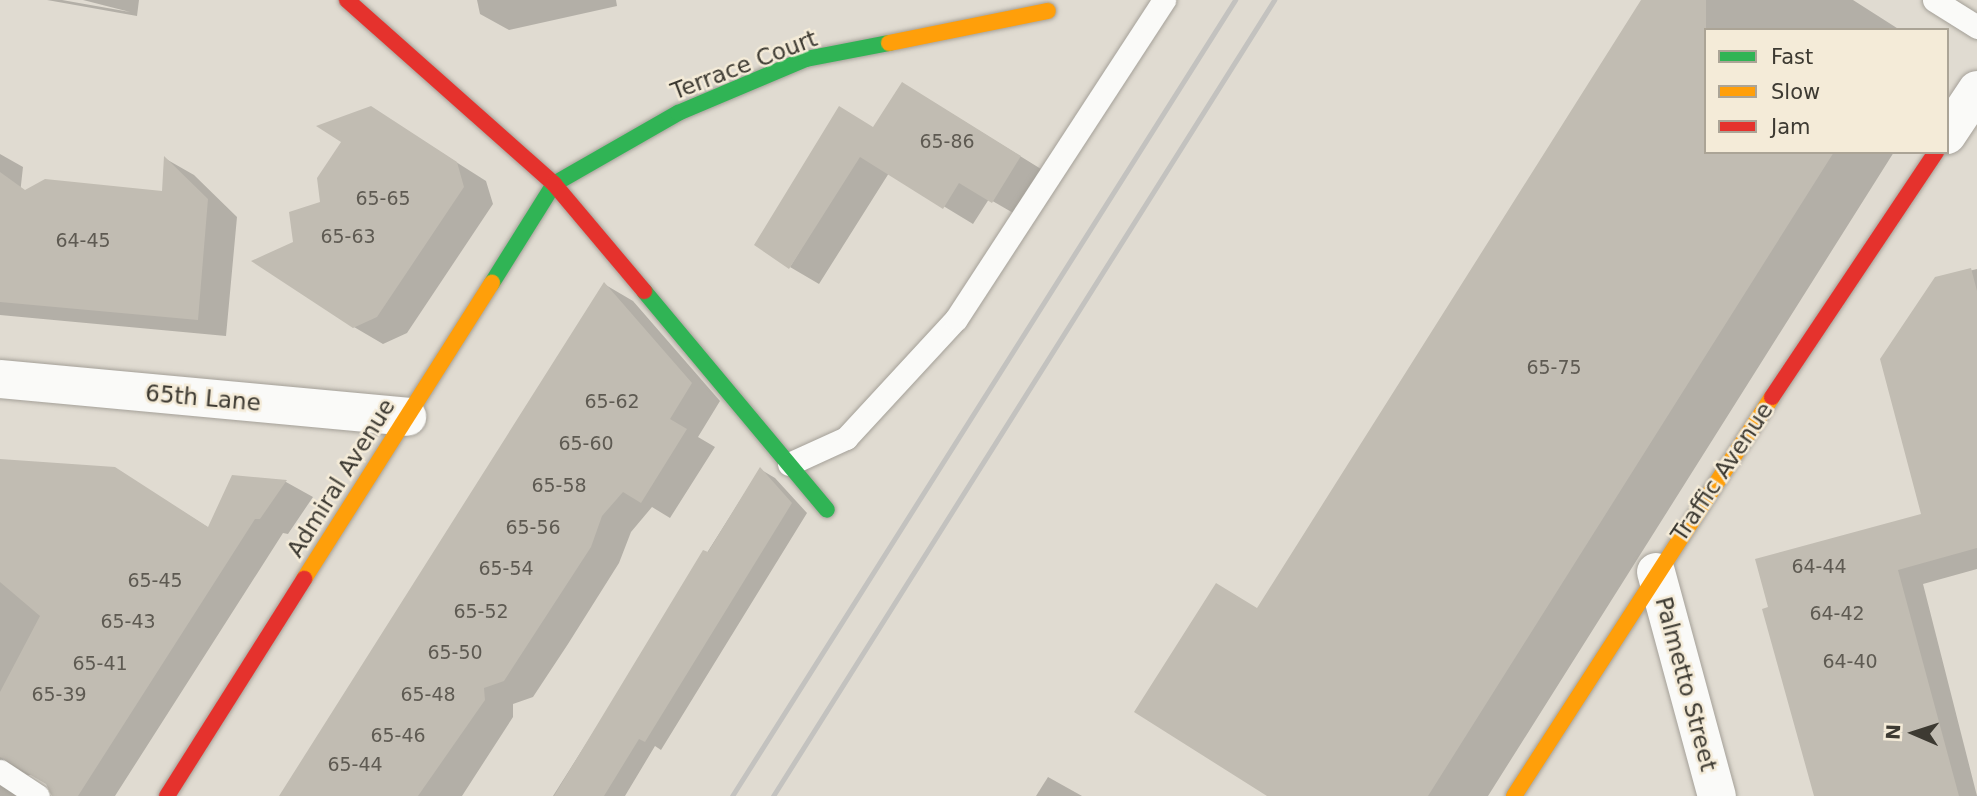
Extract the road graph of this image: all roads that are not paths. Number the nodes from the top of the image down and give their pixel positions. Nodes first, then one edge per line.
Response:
1 (347, 0) edge
2 (1164, 0) edge
3 (1934, 0) edge
4 (1048, 11) dead end
5 (1977, 27) edge
6 (1977, 90) edge
7 (1949, 132) edge
8 (1935, 154) edge
9 (554, 184) junction
10 (0, 379) edge
11 (407, 417) junction
12 (789, 464) junction
13 (827, 510) dead end
14 (1656, 572) junction
15 (0, 771) edge
16 (38, 796) edge
17 (167, 796) edge
18 (1514, 796) edge
19 (1717, 796) edge

1 - 9 street
2 - 12 lane
3 - 5 lane
4 - 9 street, Terrace Court
6 - 7 street
8 - 14 street, Traffic Avenue
9 - 11 street, Admiral Avenue
9 - 12 street
10 - 11 street, 65th Lane
11 - 17 street, Admiral Avenue
12 - 13 street
14 - 18 street, Traffic Avenue
14 - 19 street, Palmetto Street
15 - 16 lane

